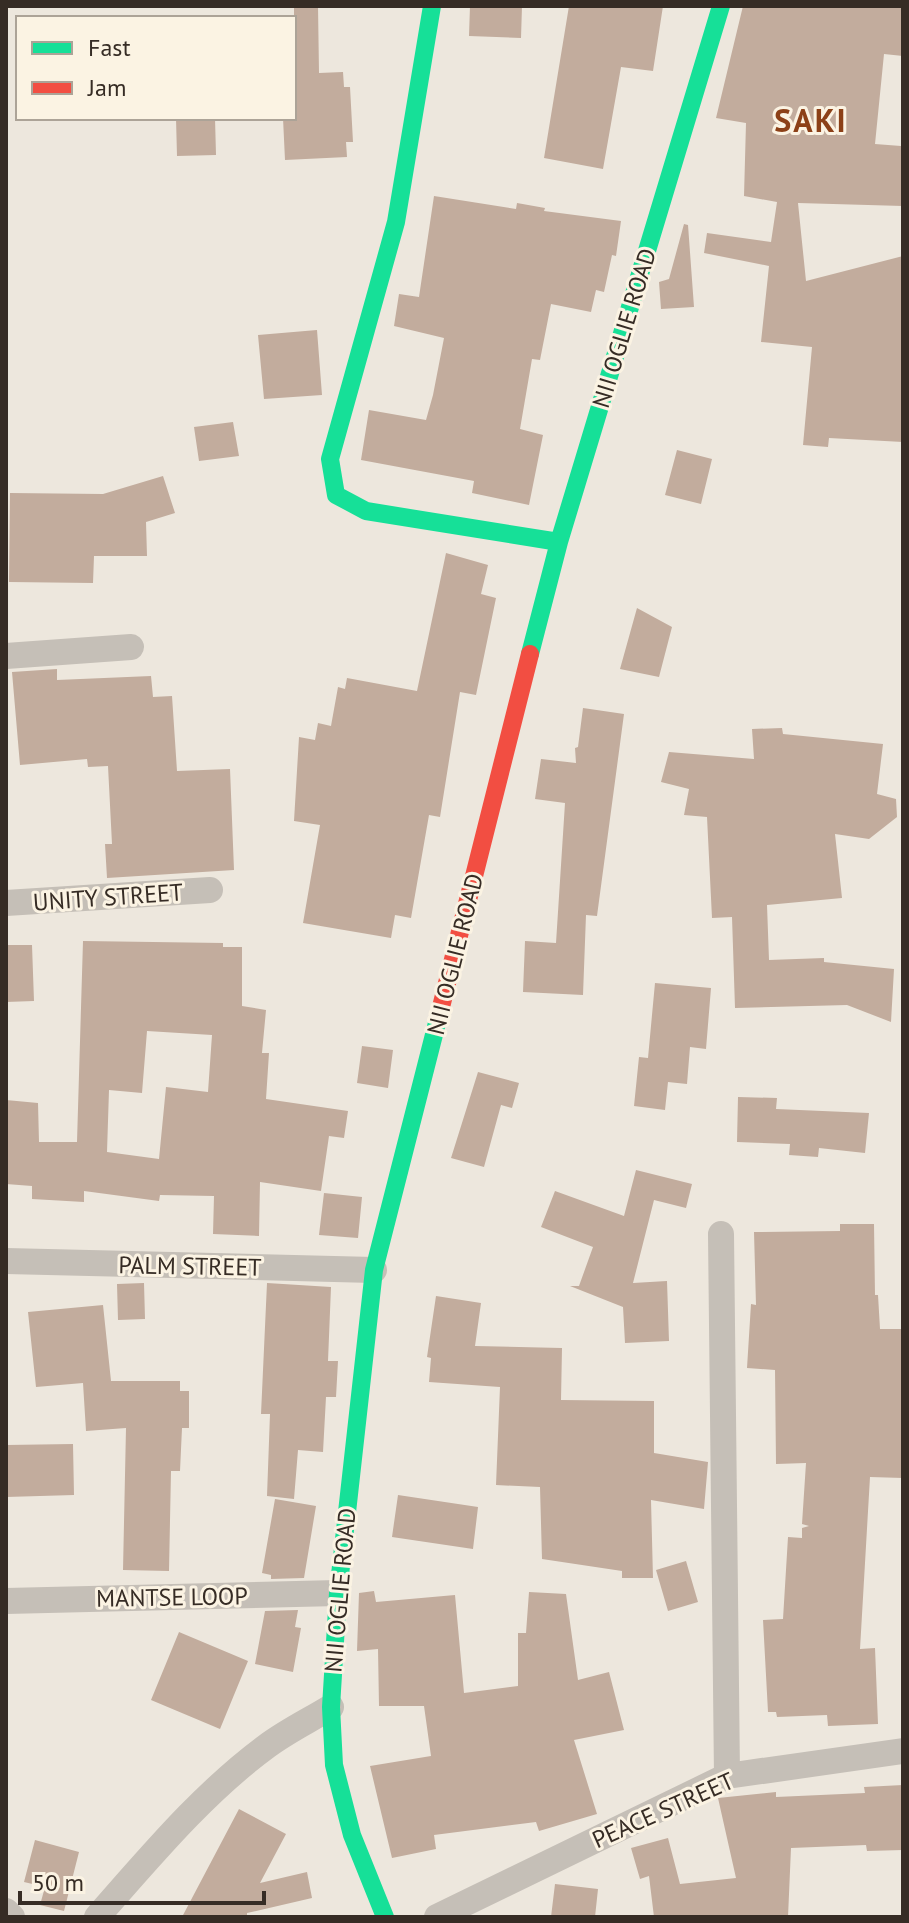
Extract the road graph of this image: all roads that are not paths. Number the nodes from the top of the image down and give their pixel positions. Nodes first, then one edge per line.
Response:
1 (432, 6) edge
2 (721, 6) edge
3 (559, 542) junction
4 (131, 647) dead end
5 (6, 656) edge
6 (210, 890) dead end
7 (6, 903) edge
8 (721, 1234) dead end
9 (6, 1261) edge
10 (374, 1270) junction
11 (338, 1593) junction
12 (6, 1601) edge
13 (331, 1707) junction
14 (903, 1751) edge
15 (727, 1776) junction
16 (6, 1911) edge
17 (12, 1917) edge
18 (97, 1917) edge
19 (385, 1917) edge
20 (437, 1917) edge

1 - 3 street
2 - 3 street, NII OGLIE ROAD
3 - 10 street, NII OGLIE ROAD
4 - 5 street
6 - 7 street, UNITY STREET
8 - 15 street
9 - 10 street, PALM STREET
10 - 11 street, NII OGLIE ROAD
11 - 12 street, MANTSE LOOP
11 - 13 street, NII OGLIE ROAD
13 - 18 street
13 - 19 street, NII OGLIE ROAD
14 - 15 street, PEACE STREET
15 - 20 street, PEACE STREET
16 - 17 street

